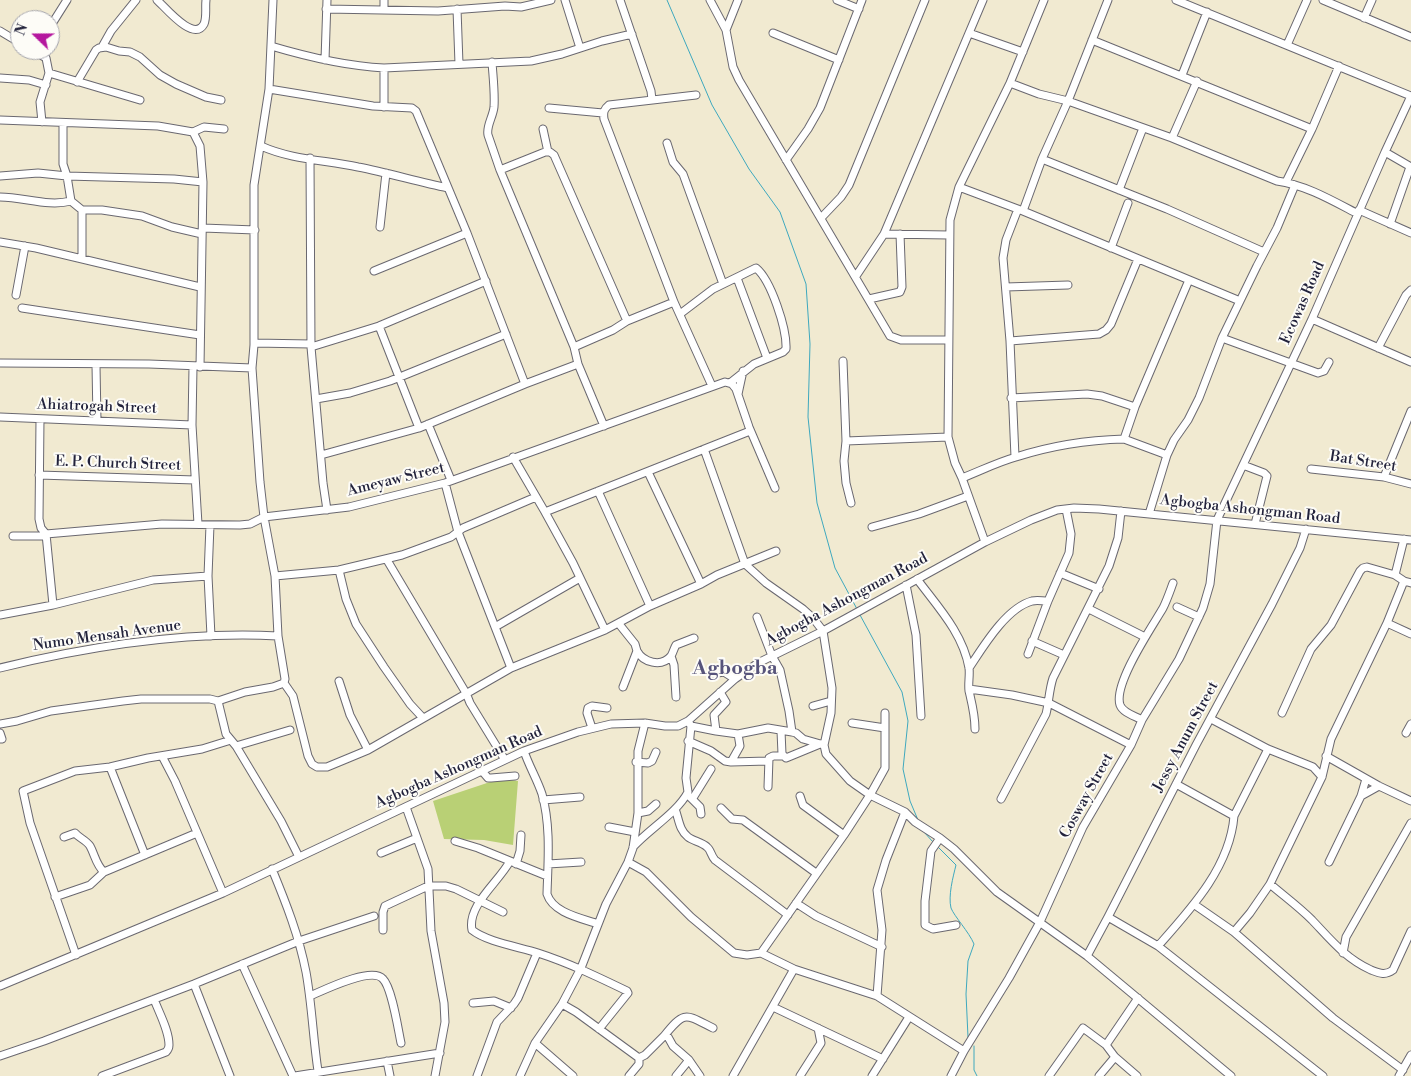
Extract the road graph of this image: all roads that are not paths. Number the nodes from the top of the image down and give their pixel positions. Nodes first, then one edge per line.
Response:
1 (136, 0) edge
2 (157, 0) edge
3 (198, 0) edge
4 (273, 0) edge
5 (327, 0) edge
6 (384, 0) edge
7 (551, 0) edge
8 (565, 0) edge
9 (620, 0) edge
10 (710, 0) edge
11 (738, 0) edge
12 (838, 0) edge
13 (862, 0) edge
14 (925, 0) edge
15 (983, 0) edge
16 (1044, 0) edge
17 (1108, 0) edge
18 (1176, 0) edge
19 (1307, 0) edge
20 (1323, 0) edge
21 (1372, 0) edge
22 (205, 2) edge
23 (1185, 2) edge
24 (504, 3) edge
25 (326, 9) junction
26 (457, 9) junction
27 (859, 9) junction
28 (384, 10) junction
29 (1207, 12) junction
30 (1364, 18) junction
31 (726, 30) junction
32 (773, 33) dead end
33 (968, 33) junction
34 (632, 34) junction
35 (1411, 37) edge
36 (1092, 40) junction
37 (1287, 45) junction
38 (271, 46) junction
39 (100, 47) junction
40 (580, 48) junction
41 (1022, 52) junction
42 (46, 60) edge
43 (325, 60) junction
44 (839, 60) junction
45 (492, 62) junction
46 (459, 64) junction
47 (1340, 66) junction
48 (384, 68) junction
49 (49, 73) junction
50 (1182, 75) junction
51 (0, 78) edge
52 (1197, 81) junction
53 (77, 82) junction
54 (1010, 83) junction
55 (46, 84) junction
56 (268, 89) junction
57 (696, 96) dead end
58 (1411, 96) edge
59 (140, 100) dead end
60 (221, 100) dead end
61 (652, 100) junction
62 (1068, 101) junction
63 (384, 107) junction
64 (549, 108) dead end
65 (1408, 108) edge
66 (603, 113) junction
67 (0, 120) edge
68 (42, 122) junction
69 (63, 124) junction
70 (1143, 128) junction
71 (224, 129) dead end
72 (543, 129) dead end
73 (1312, 130) junction
74 (192, 132) junction
75 (1172, 138) junction
76 (667, 144) dead end
77 (261, 146) junction
78 (548, 152) junction
79 (1385, 152) junction
80 (310, 158) junction
81 (1042, 159) junction
82 (786, 160) junction
83 (1410, 167) edge
84 (500, 170) junction
85 (386, 173) junction
86 (0, 176) edge
87 (67, 176) junction
88 (203, 182) junction
89 (1286, 182) junction
90 (1295, 185) junction
91 (959, 187) junction
92 (448, 188) junction
93 (1119, 190) junction
94 (0, 197) edge
95 (71, 201) junction
96 (1128, 203) dead end
97 (82, 210) junction
98 (1020, 210) junction
99 (1359, 212) junction
100 (821, 218) junction
101 (1390, 224) junction
102 (380, 227) dead end
103 (255, 230) junction
104 (202, 231) junction
105 (467, 233) junction
106 (1411, 233) edge
107 (884, 234) junction
108 (900, 234) junction
109 (949, 235) junction
110 (0, 242) edge
111 (25, 246) junction
112 (1111, 248) junction
113 (1264, 252) junction
114 (82, 258) junction
115 (1138, 259) junction
116 (374, 271) dead end
117 (856, 276) junction
118 (737, 278) junction
119 (1189, 280) junction
120 (486, 281) junction
121 (723, 284) junction
122 (1068, 285) dead end
123 (200, 287) junction
124 (1006, 287) junction
125 (1411, 290) edge
126 (16, 295) dead end
127 (869, 299) junction
128 (1240, 301) junction
129 (674, 302) junction
130 (22, 308) dead end
131 (680, 314) junction
132 (1312, 319) junction
133 (626, 321) junction
134 (379, 326) junction
135 (506, 334) junction
136 (200, 335) junction
137 (1222, 338) junction
138 (948, 340) junction
139 (1010, 342) junction
140 (254, 343) junction
141 (311, 346) junction
142 (574, 347) junction
143 (1378, 348) junction
144 (767, 358) junction
145 (843, 360) dead end
146 (1329, 362) dead end
147 (1411, 362) edge
148 (0, 363) edge
149 (578, 364) junction
150 (1291, 364) junction
151 (96, 365) junction
152 (197, 367) junction
153 (252, 368) junction
154 (743, 372) junction
155 (399, 378) junction
156 (525, 384) junction
157 (712, 386) junction
158 (735, 389) junction
159 (1011, 398) junction
160 (316, 399) junction
161 (1135, 407) junction
162 (1411, 411) edge
163 (0, 417) edge
164 (40, 419) junction
165 (97, 421) junction
166 (428, 424) junction
167 (192, 425) junction
168 (604, 426) junction
169 (419, 428) junction
170 (750, 431) junction
171 (948, 437) junction
172 (1124, 439) junction
173 (846, 441) junction
174 (704, 449) junction
175 (321, 455) junction
176 (1168, 455) junction
177 (512, 457) junction
178 (1015, 457) junction
179 (1243, 465) junction
180 (1311, 469) dead end
181 (648, 472) junction
182 (39, 475) junction
183 (1384, 477) junction
184 (962, 478) junction
185 (195, 480) junction
186 (448, 482) junction
187 (1411, 484) edge
188 (775, 488) dead end
189 (598, 492) junction
190 (968, 496) junction
191 (536, 497) junction
192 (851, 503) dead end
193 (1066, 509) junction
194 (327, 510) junction
195 (1121, 511) junction
196 (545, 512) junction
197 (1149, 514) junction
198 (264, 517) junction
199 (1218, 520) junction
200 (198, 524) junction
201 (1255, 524) junction
202 (210, 525) junction
203 (872, 527) dead end
204 (1306, 529) junction
205 (458, 532) junction
206 (46, 535) junction
207 (13, 536) dead end
208 (1408, 539) edge
209 (985, 542) junction
210 (776, 551) dead end
211 (388, 560) junction
212 (745, 564) junction
213 (339, 570) junction
214 (1060, 573) junction
215 (1395, 575) junction
216 (208, 576) junction
217 (275, 576) junction
218 (580, 578) junction
219 (917, 579) junction
220 (1407, 582) edge
221 (1173, 583) dead end
222 (701, 584) junction
223 (906, 586) junction
224 (1099, 589) junction
225 (1048, 601) junction
226 (53, 605) junction
227 (650, 606) junction
228 (1177, 607) dead end
229 (1089, 609) junction
230 (0, 615) edge
231 (1199, 616) junction
232 (757, 618) dead end
233 (1387, 623) junction
234 (618, 624) junction
235 (495, 627) junction
236 (605, 630) junction
237 (823, 631) junction
238 (1411, 634) edge
239 (211, 636) junction
240 (278, 636) junction
241 (694, 638) dead end
242 (1145, 638) junction
243 (1032, 641) junction
244 (637, 651) junction
245 (1028, 654) dead end
246 (1064, 655) junction
247 (671, 656) junction
248 (772, 656) junction
249 (0, 668) edge
250 (511, 668) junction
251 (969, 668) junction
252 (711, 674) dead end
253 (735, 679) junction
254 (339, 681) dead end
255 (284, 683) junction
256 (623, 687) dead end
257 (969, 690) junction
258 (720, 692) junction
259 (466, 693) junction
260 (676, 697) dead end
261 (218, 701) junction
262 (831, 701) junction
263 (1049, 703) junction
264 (813, 706) dead end
265 (607, 708) dead end
266 (1282, 713) dead end
267 (884, 714) dead end
268 (921, 716) dead end
269 (423, 718) junction
270 (1211, 719) junction
271 (1142, 720) junction
272 (645, 723) junction
273 (689, 723) junction
274 (852, 723) dead end
275 (0, 724) edge
276 (1411, 724) edge
277 (592, 728) junction
278 (885, 728) junction
279 (974, 729) dead end
280 (290, 730) dead end
281 (716, 731) junction
282 (781, 731) junction
283 (792, 732) junction
284 (1406, 733) dead end
285 (738, 734) junction
286 (688, 741) junction
287 (234, 743) junction
288 (822, 744) junction
289 (1131, 745) junction
290 (1268, 749) junction
291 (368, 750) junction
292 (524, 751) junction
293 (656, 752) dead end
294 (162, 756) junction
295 (783, 756) junction
296 (1326, 756) junction
297 (505, 760) junction
298 (768, 761) junction
299 (636, 762) junction
300 (731, 762) junction
301 (1324, 764) junction
302 (1313, 767) junction
303 (110, 768) junction
304 (711, 769) dead end
305 (482, 771) junction
306 (515, 776) dead end
307 (1322, 777) junction
308 (1366, 779) junction
309 (1176, 784) junction
310 (768, 786) dead end
311 (1379, 786) junction
312 (870, 795) junction
313 (690, 796) junction
314 (800, 796) dead end
315 (1361, 796) junction
316 (580, 797) dead end
317 (1001, 799) dead end
318 (543, 800) junction
319 (1411, 801) edge
320 (656, 804) dead end
321 (406, 808) junction
322 (721, 808) dead end
323 (675, 809) junction
324 (905, 812) junction
325 (638, 813) junction
326 (701, 814) dead end
327 (1234, 816) junction
328 (1411, 823) edge
329 (610, 827) dead end
330 (635, 832) junction
331 (197, 833) junction
332 (521, 835) dead end
333 (844, 835) junction
334 (64, 837) dead end
335 (417, 838) junction
336 (455, 841) dead end
337 (937, 844) junction
338 (633, 848) junction
339 (381, 854) dead end
340 (145, 855) junction
341 (299, 857) junction
342 (513, 862) junction
343 (581, 862) dead end
344 (628, 862) junction
345 (1329, 862) dead end
346 (548, 864) junction
347 (272, 869) junction
348 (104, 872) junction
349 (816, 873) junction
350 (547, 876) junction
351 (1270, 884) junction
352 (428, 886) junction
353 (223, 893) junction
354 (55, 897) junction
355 (478, 901) junction
356 (796, 903) junction
357 (1194, 905) junction
358 (503, 912) dead end
359 (788, 915) junction
360 (374, 916) dead end
361 (1108, 917) junction
362 (1040, 922) junction
363 (598, 924) junction
364 (956, 925) dead end
365 (383, 930) dead end
366 (1411, 931) edge
367 (1234, 932) junction
368 (1346, 937) junction
369 (299, 941) junction
370 (1332, 942) junction
371 (1158, 946) junction
372 (882, 947) junction
373 (537, 953) junction
374 (761, 953) junction
375 (1343, 953) junction
376 (76, 955) junction
377 (1087, 956) junction
378 (242, 964) junction
379 (580, 968) junction
380 (794, 969) junction
381 (194, 984) junction
382 (0, 986) edge
383 (310, 996) junction
384 (877, 996) junction
385 (1138, 998) junction
386 (154, 999) junction
387 (473, 1003) dead end
388 (562, 1004) junction
389 (773, 1007) junction
390 (511, 1008) junction
391 (909, 1017) junction
392 (713, 1028) dead end
393 (818, 1028) junction
394 (599, 1029) junction
395 (834, 1035) junction
396 (664, 1036) junction
397 (401, 1043) dead end
398 (535, 1043) junction
399 (821, 1043) junction
400 (1106, 1045) junction
401 (964, 1051) junction
402 (440, 1053) junction
403 (1411, 1055) edge
404 (0, 1056) edge
405 (1115, 1057) junction
406 (639, 1058) junction
407 (883, 1059) junction
408 (689, 1060) junction
409 (387, 1061) junction
410 (318, 1071) junction
411 (329, 1073) edge
412 (1401, 1073) edge
413 (102, 1076) edge
414 (230, 1076) edge
415 (294, 1076) edge
416 (390, 1076) edge
417 (435, 1076) edge
418 (477, 1076) edge
419 (520, 1076) edge
420 (573, 1076) edge
421 (629, 1076) edge
422 (676, 1076) edge
423 (700, 1076) edge
424 (733, 1076) edge
425 (800, 1076) edge
426 (872, 1076) edge
427 (952, 1076) edge
428 (1050, 1076) edge
429 (1099, 1076) edge
430 (1137, 1076) edge
431 (1231, 1076) edge
432 (1323, 1076) edge

1 - 39 street
2 - 22 street
3 - 22 street
4 - 38 street
5 - 25 street
6 - 28 street
7 - 24 street
8 - 40 street
9 - 34 street
10 - 31 street
11 - 31 street
12 - 27 street
13 - 27 street
14 - 100 street
15 - 33 street
16 - 41 street
17 - 36 street
18 - 23 street
19 - 37 street
20 - 30 street
21 - 30 street
23 - 29 street
24 - 26 street
25 - 28 street
25 - 43 street
26 - 28 street
26 - 46 street
27 - 44 street
29 - 37 street
29 - 50 street
30 - 35 street
31 - 82 street
32 - 44 street
33 - 41 street
33 - 107 street
34 - 40 street
34 - 61 street
36 - 50 street
36 - 62 street
37 - 47 street
38 - 43 street
38 - 56 street
39 - 53 street
39 - 60 street
40 - 45 street
41 - 54 street
42 - 49 street
43 - 48 street
44 - 82 street
45 - 46 street
45 - 84 street
46 - 48 street
47 - 58 street
47 - 73 street
48 - 63 street
49 - 53 street
49 - 55 street
50 - 52 street
51 - 55 street
52 - 73 street
52 - 75 street
53 - 59 street
54 - 62 street
54 - 91 street
55 - 68 street
56 - 63 street
56 - 77 street
57 - 61 street
58 - 65 street, Ecowas Road
61 - 66 street
62 - 70 street
62 - 81 street
63 - 92 street
64 - 66 street
65 - 79 street, Ecowas Road
66 - 129 street
67 - 68 street
68 - 69 street
69 - 74 street
69 - 87 street
70 - 75 street
70 - 93 street
71 - 74 street
72 - 78 street
73 - 89 street
74 - 88 street
75 - 89 street
76 - 121 street
77 - 80 street
77 - 103 street
78 - 84 street
78 - 133 street
79 - 83 street
79 - 99 street, Ecowas Road
80 - 85 street
80 - 141 street
81 - 93 street
81 - 98 street
82 - 100 street
83 - 101 street
84 - 142 street
85 - 92 street
85 - 102 street
86 - 87 street
87 - 88 street
87 - 95 street
88 - 104 street
89 - 90 street
90 - 99 street
90 - 113 street
91 - 98 street
91 - 109 street
92 - 105 street
93 - 113 street
94 - 95 street
95 - 97 street
96 - 112 street
97 - 104 street
97 - 114 street
98 - 112 street
98 - 124 street
99 - 101 street
99 - 132 street, Ecowas Road
100 - 117 street
101 - 106 street
103 - 104 street
103 - 140 street
104 - 123 street
105 - 116 street
105 - 120 street
107 - 108 street
107 - 117 street
108 - 109 street
108 - 127 street
109 - 138 street
110 - 111 street
111 - 114 street
111 - 126 street
112 - 115 street
113 - 128 street
114 - 123 street
115 - 119 street
115 - 139 street
117 - 127 street
118 - 121 street
118 - 144 street
118 - 144 street
119 - 128 street
119 - 161 street
120 - 134 street
120 - 135 street
121 - 131 street
122 - 124 street
123 - 136 street
124 - 139 street
125 - 143 street
127 - 138 street
128 - 137 street
129 - 131 street
129 - 133 street
130 - 136 street
131 - 157 street
132 - 143 street
132 - 150 street, Ecowas Road
133 - 142 street
134 - 141 street
134 - 155 street
135 - 155 street
135 - 156 street
136 - 152 street
137 - 150 street
137 - 176 street
138 - 171 street
139 - 159 street
140 - 141 street
140 - 153 street
141 - 160 street
142 - 149 street
143 - 147 street
144 - 154 street
145 - 173 street
146 - 150 street
148 - 151 street
149 - 156 street
149 - 168 street
150 - 179 street, Ecowas Road
151 - 152 street
151 - 165 street
152 - 153 street
152 - 167 street
153 - 198 street
154 - 158 street
154 - 158 street
155 - 160 street
155 - 169 street
156 - 166 street
157 - 158 street, Ameyaw Street
157 - 168 street, Ameyaw Street
158 - 170 street
159 - 161 street
159 - 178 street
160 - 175 street
161 - 172 street
162 - 183 street
163 - 164 street, Ahiatrogah Street
164 - 165 street, Ahiatrogah Street
164 - 182 street
165 - 167 street, Ahiatrogah Street
166 - 169 street
166 - 186 street
167 - 185 street
168 - 177 street, Ameyaw Street
169 - 175 street
170 - 174 street
170 - 188 street
171 - 173 street
171 - 184 street
172 - 176 street
172 - 178 street
173 - 192 street
174 - 181 street
174 - 212 street
175 - 194 street
176 - 197 street
177 - 186 street, Ameyaw Street
177 - 191 street
178 - 184 street
179 - 199 street, Ecowas Road
179 - 201 street
180 - 183 street, Bat Street
181 - 189 street
181 - 222 street
182 - 185 street, E. P. Church Street
182 - 206 street
183 - 187 street, Bat Street
184 - 190 street
185 - 200 street
186 - 194 street, Ameyaw Street
186 - 205 street
189 - 196 street
189 - 227 street
190 - 203 street
190 - 209 street
191 - 196 street
191 - 205 street
193 - 195 street, Agbogba Ashongman Road
193 - 209 street, Agbogba Ashongman Road
193 - 214 street
194 - 198 street, Ameyaw Street
195 - 197 street, Agbogba Ashongman Road
195 - 224 street
196 - 218 street
197 - 199 street, Agbogba Ashongman Road
198 - 202 street, Ameyaw Street
198 - 217 street
199 - 201 street, Agbogba Ashongman Road
199 - 231 street, Cosway Street
200 - 202 street, Ameyaw Street
200 - 206 street, Ameyaw Street
201 - 204 street, Agbogba Ashongman Road
202 - 216 street
204 - 208 street, Agbogba Ashongman Road
204 - 270 street, Jessy Anum Street
205 - 211 street
205 - 235 street
206 - 207 street, Ameyaw Street
206 - 226 street
208 - 215 street
209 - 219 street, Agbogba Ashongman Road
210 - 212 street
211 - 213 street
211 - 259 street
212 - 222 street
212 - 237 street
213 - 217 street
213 - 269 street
214 - 224 street
214 - 225 street
215 - 220 street
215 - 266 street
216 - 226 street
216 - 239 street
217 - 240 street
218 - 235 street
218 - 236 street
219 - 223 street, Agbogba Ashongman Road
219 - 251 street
220 - 233 street
221 - 242 street
222 - 227 street
223 - 237 street, Agbogba Ashongman Road
223 - 268 street
224 - 229 street
225 - 243 street
225 - 251 street
226 - 230 street
227 - 234 street
228 - 231 street
229 - 242 street
229 - 246 street
231 - 271 street, Cosway Street
232 - 248 street
233 - 238 street
233 - 296 street
234 - 236 street
234 - 244 street
235 - 250 street
236 - 250 street
237 - 248 street, Agbogba Ashongman Road
237 - 262 street
239 - 240 street, Numo Mensah Avenue
239 - 249 street, Numo Mensah Avenue
240 - 255 street
241 - 247 street
242 - 271 street
243 - 245 street
243 - 246 street
244 - 247 street
244 - 256 street
246 - 263 street
247 - 260 street
248 - 253 street, Agbogba Ashongman Road
248 - 283 street
250 - 259 street
251 - 257 street
252 - 253 street
253 - 258 street, Agbogba Ashongman Road
254 - 291 street
255 - 261 street
255 - 291 street
257 - 263 street
257 - 279 street
258 - 273 street, Agbogba Ashongman Road
258 - 281 street
259 - 269 street
259 - 297 street
261 - 275 street
261 - 287 street
262 - 264 street
262 - 288 street
263 - 289 street
263 - 317 street
265 - 277 street
267 - 278 street
269 - 291 street
270 - 290 street
270 - 309 street, Jessy Anum Street
271 - 289 street, Cosway Street
272 - 273 street, Agbogba Ashongman Road
272 - 277 street, Agbogba Ashongman Road
272 - 299 street
273 - 281 street
273 - 286 street
274 - 278 street
276 - 284 street
277 - 292 street, Agbogba Ashongman Road
278 - 312 street
280 - 287 street
281 - 285 street
282 - 283 street
282 - 285 street
282 - 295 street
283 - 288 street
285 - 300 street
286 - 300 street
286 - 313 street
287 - 294 street
287 - 341 street
288 - 295 street
288 - 312 street
289 - 362 street, Cosway Street
290 - 302 street
290 - 327 street
292 - 297 street, Agbogba Ashongman Road
292 - 318 street
293 - 299 street
294 - 303 street
294 - 331 street
295 - 298 street
296 - 301 street
296 - 308 street
297 - 305 street, Agbogba Ashongman Road
298 - 300 street
298 - 310 street
299 - 325 street
301 - 302 street
301 - 307 street
302 - 307 street
303 - 340 street
303 - 354 street
304 - 313 street
305 - 306 street
305 - 321 street, Agbogba Ashongman Road
307 - 351 street
308 - 311 street
308 - 315 street
309 - 327 street
309 - 361 street, Jessy Anum Street
311 - 315 street
311 - 319 street
312 - 324 street
312 - 333 street
313 - 323 street
313 - 326 street
314 - 333 street
315 - 345 street
316 - 318 street
318 - 346 street
320 - 325 street
321 - 335 street
321 - 341 street, Agbogba Ashongman Road
322 - 349 street
323 - 338 street
323 - 359 street
324 - 337 street
324 - 372 street
325 - 330 street
327 - 357 street
328 - 368 street
329 - 330 street
330 - 338 street
331 - 340 street
331 - 353 street
332 - 342 street
333 - 349 street
334 - 348 street
335 - 339 street
335 - 352 street
336 - 342 street
337 - 362 street
337 - 364 street
338 - 344 street
340 - 348 street
341 - 347 street, Agbogba Ashongman Road
342 - 350 street
342 - 355 street
343 - 346 street
344 - 363 street
344 - 374 street
346 - 350 street
347 - 353 street, Agbogba Ashongman Road
347 - 369 street
348 - 354 street
349 - 356 street
350 - 363 street
351 - 367 street
351 - 370 street
352 - 355 street
352 - 365 street
352 - 402 street
353 - 376 street, Agbogba Ashongman Road
354 - 376 street
355 - 358 street
355 - 373 street
356 - 359 street
356 - 372 street
357 - 367 street
357 - 371 street
359 - 374 street
360 - 369 street
361 - 371 street
361 - 377 street, Jessy Anum Street
362 - 377 street
362 - 401 street, Cosway Street
363 - 379 street
366 - 375 street
367 - 412 street
368 - 370 street
368 - 375 street
369 - 378 street
369 - 383 street
370 - 375 street
371 - 432 street
372 - 384 street
373 - 379 street
373 - 390 street
374 - 380 street
376 - 382 street, Agbogba Ashongman Road
377 - 385 street
378 - 381 street
378 - 415 street
379 - 388 street
379 - 394 street
380 - 384 street
380 - 389 street
381 - 386 street
381 - 414 street
383 - 397 street
383 - 410 street
384 - 391 street
385 - 400 street
385 - 431 street
386 - 404 street
386 - 413 street
387 - 390 street
388 - 394 street
388 - 398 street
389 - 393 street
389 - 424 street
390 - 418 street
391 - 401 street
391 - 407 street
392 - 396 street
393 - 395 street
393 - 399 street
394 - 406 street
395 - 399 street
395 - 407 street
396 - 406 street
396 - 408 street
398 - 419 street
398 - 420 street
399 - 425 street
400 - 405 street
400 - 428 street
401 - 427 street, Cosway Street
402 - 409 street
402 - 417 street
403 - 412 street
405 - 429 street
405 - 430 street
406 - 421 street
407 - 426 street
408 - 422 street
408 - 423 street
409 - 411 street
409 - 416 street
410 - 411 street
410 - 415 street

